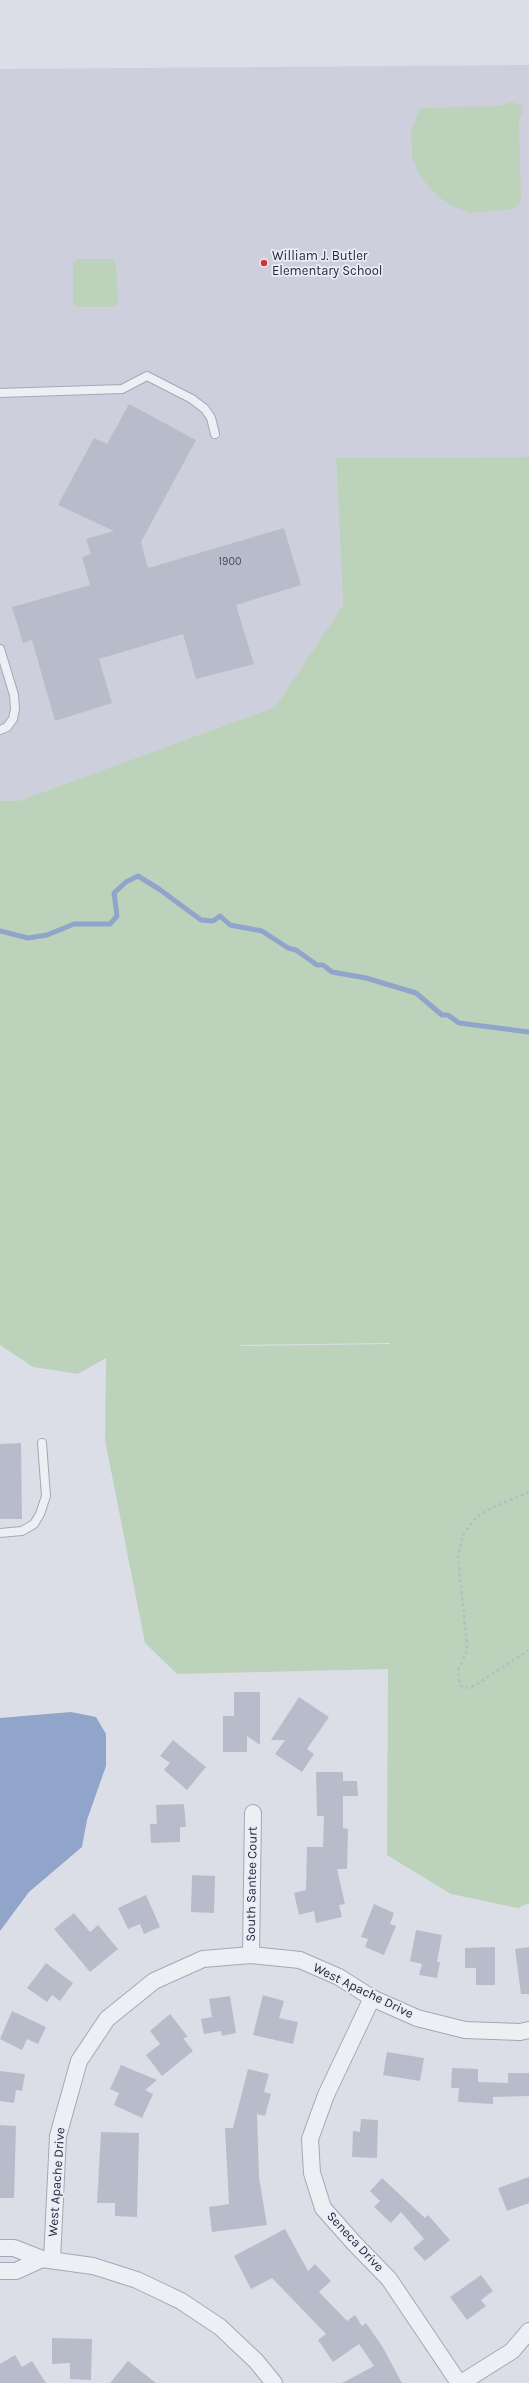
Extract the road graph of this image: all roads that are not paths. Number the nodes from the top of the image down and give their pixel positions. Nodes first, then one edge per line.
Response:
1 (0, 392) edge
2 (216, 434) dead end
3 (0, 649) edge
4 (0, 730) edge
5 (42, 1443) dead end
6 (0, 1533) edge
7 (254, 1813) dead end
8 (251, 1955) junction
9 (372, 1998) junction
10 (529, 2030) edge
11 (0, 2248) edge
12 (47, 2260) junction
13 (0, 2271) edge
14 (529, 2331) edge
15 (274, 2383) edge
16 (460, 2383) edge

1 - 2 lane
3 - 4 lane
5 - 6 lane
7 - 8 street, South Santee Court
8 - 9 street, West Apache Drive
8 - 12 street, West Apache Drive
9 - 10 street, West Apache Drive
9 - 16 street, Seneca Drive
11 - 12 street
12 - 13 street
12 - 15 street
14 - 16 street

